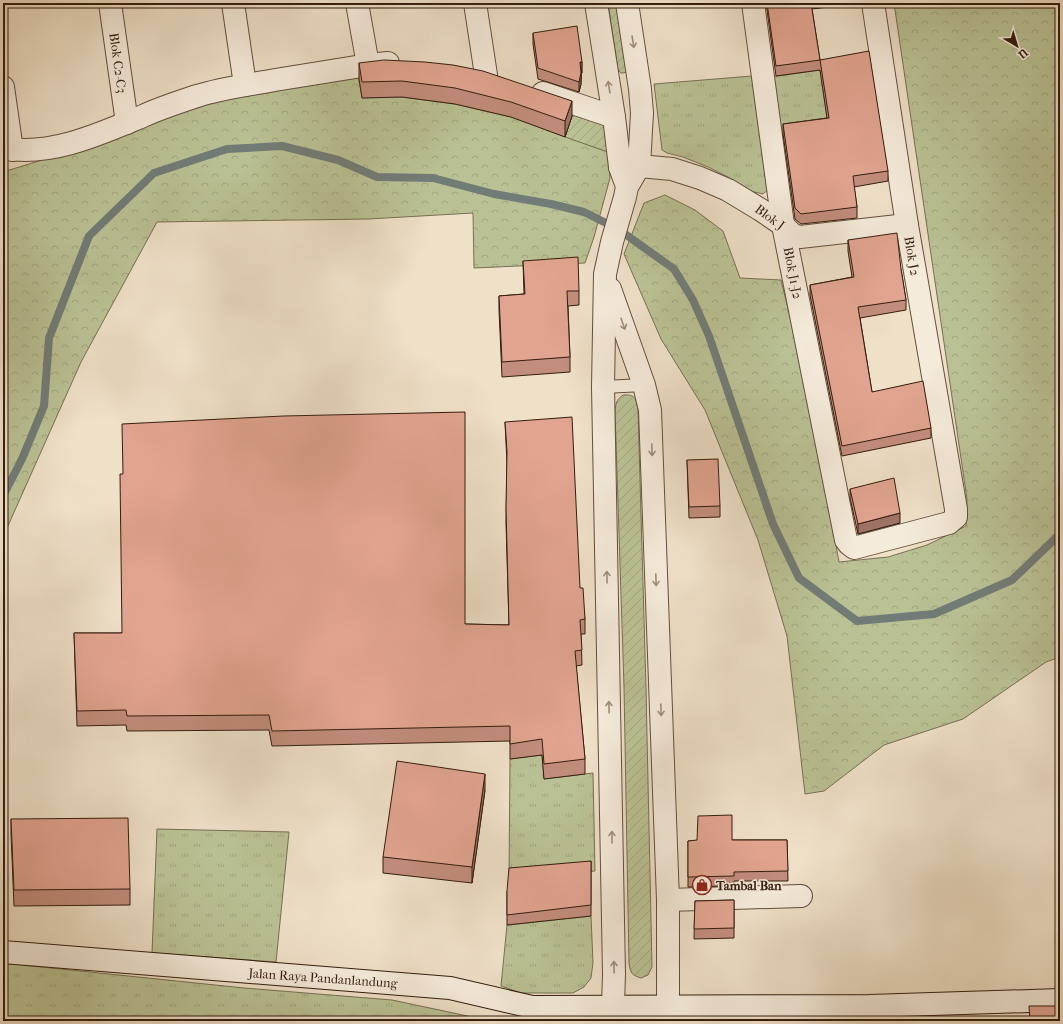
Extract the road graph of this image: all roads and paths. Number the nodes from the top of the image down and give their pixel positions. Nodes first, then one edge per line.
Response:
1 (110, 3) edge
2 (233, 3) edge
3 (358, 3) edge
4 (475, 3) edge
5 (596, 3) edge
6 (627, 3) edge
7 (753, 3) edge
8 (873, 3) edge
9 (405, 64) edge
10 (368, 65) junction
11 (463, 69) edge
12 (245, 85) junction
13 (524, 87) edge
14 (3, 88) edge
15 (614, 117) junction
16 (127, 123) junction
17 (7, 149) edge
18 (628, 179) junction
19 (784, 225) junction
20 (906, 225) junction
21 (605, 274) junction
22 (644, 385) junction
23 (604, 387) junction
24 (846, 540) joint
25 (801, 896) dead end
26 (668, 900) junction
27 (3, 952) edge
28 (1060, 1000) edge
29 (613, 1006) junction
30 (668, 1006) junction

1 - 16 street, Blok C2-C3
2 - 12 street
3 - 10 street
4 - 11 street
15 -> 5 street
6 -> 18 street
7 - 19 street, Blok J1-J2
8 - 20 street, Blok J2
9 - 10 street
10 - 12 street
12 - 16 street
13 - 15 street
14 - 17 street
15 - 18 street
16 - 17 street
18 - 19 street, Blok J
18 - 21 street
19 - 20 street, Blok J
19 - 24 street, Blok J1-J2
20 - 24 street, Blok J2
21 -> 22 street
21 - 23 street
22 - 23 lane
22 -> 26 street
29 -> 23 street
25 - 26 street
26 - 30 street
27 - 29 street, Jalan Raya Pandanlandung
28 - 30 street, Jalan Raya Pandanlandung
29 - 30 street, Jalan Raya Pandanlandung

